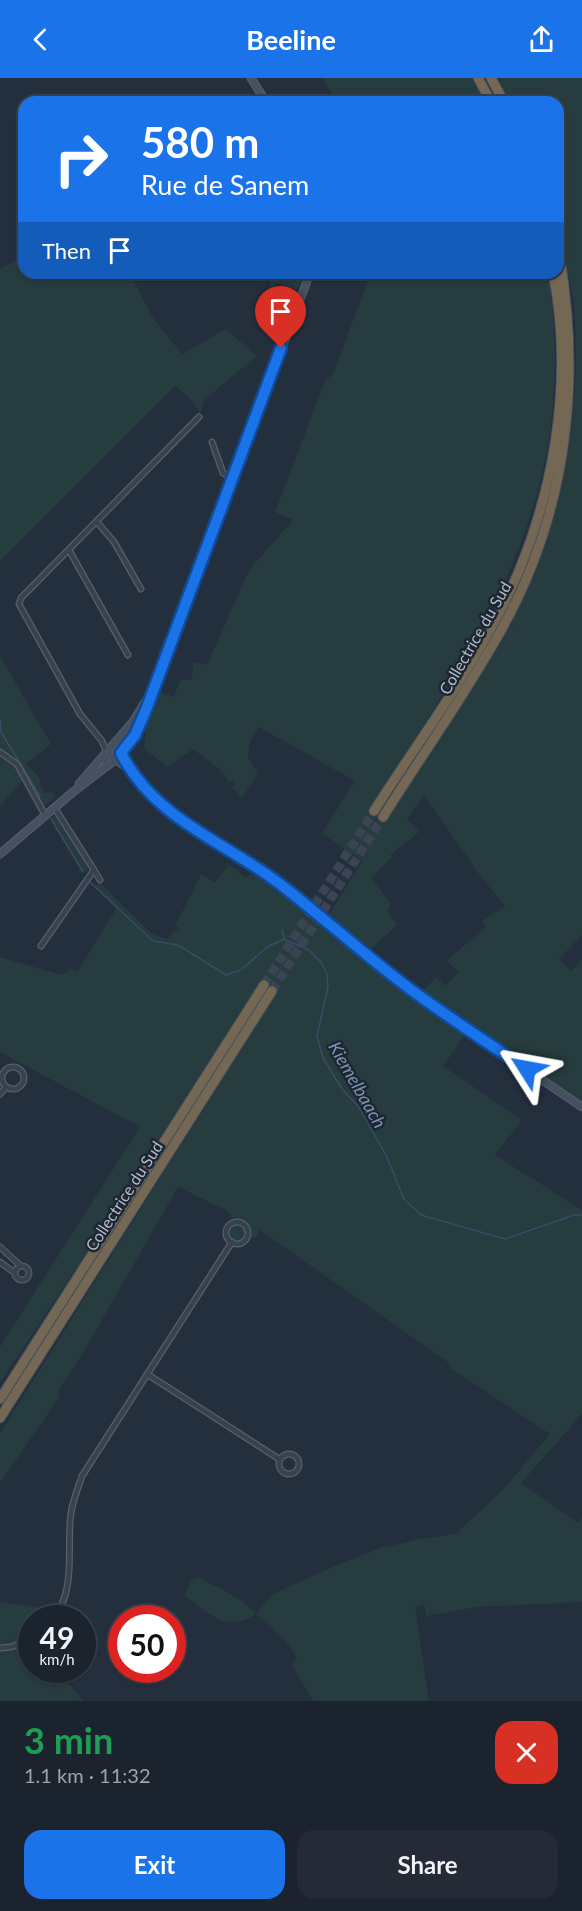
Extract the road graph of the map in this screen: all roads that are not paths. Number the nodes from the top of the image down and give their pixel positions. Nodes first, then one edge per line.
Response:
1 (251, 78) edge
2 (478, 78) edge
3 (491, 78) edge
4 (262, 96) edge
5 (488, 96) edge
6 (501, 96) edge
7 (308, 279) edge
8 (554, 279) edge
9 (564, 279) edge
10 (199, 417) dead end
11 (192, 424) junction
12 (198, 430) dead end
13 (212, 442) dead end
14 (232, 478) junction
15 (97, 522) junction
16 (69, 550) junction
17 (141, 589) dead end
18 (128, 655) dead end
19 (156, 682) junction
20 (102, 741) junction
21 (114, 746) junction
22 (0, 752) edge
23 (107, 753) junction
24 (121, 753) junction
25 (115, 760) junction
26 (129, 769) junction
27 (72, 792) junction
28 (54, 807) junction
29 (374, 811) tunnel mouth
30 (45, 815) junction
31 (383, 817) tunnel mouth
32 (0, 854) edge
33 (94, 870) junction
34 (100, 880) dead end
35 (41, 946) dead end
36 (264, 985) tunnel mouth
37 (272, 991) tunnel mouth
38 (6, 1087) junction
39 (0, 1094) edge
40 (582, 1107) edge
41 (232, 1242) junction
42 (0, 1247) edge
43 (0, 1263) edge
44 (21, 1266) junction
45 (15, 1273) junction
46 (147, 1374) junction
47 (0, 1399) edge
48 (0, 1418) edge
49 (279, 1459) junction
50 (60, 1605) edge
51 (18, 1644) edge
52 (0, 1648) edge

1 - 4 main road
2 - 5 highway
3 - 6 highway
7 - 14 main road
8 - 29 highway, Collectrice du Sud
9 - 31 highway, Collectrice du Sud
10 - 11 street
11 - 12 street
11 - 15 street
13 - 14 street
14 - 19 main road
15 - 16 street
15 - 17 street
16 - 18 street
16 - 20 street
19 - 21 main road
19 - 24 main road
20 - 21 street
20 - 23 street
21 - 23 main road
21 - 24 main road
22 - 30 street
23 - 25 main road
23 - 27 main road
24 - 25 main road
24 - 26 main road
25 - 26 main road
25 - 27 main road
26 - 40 main road
27 - 28 main road
28 - 30 main road
28 - 33 street
30 - 32 main road
33 - 34 street
33 - 35 street
36 - 47 highway, Collectrice du Sud
37 - 48 highway, Collectrice du Sud
38 - 38 street
38 - 39 street
41 - 41 street
41 - 46 street
42 - 44 street
43 - 45 street
44 - 45 street
44 - 45 street
46 - 49 street
46 - 50 street
49 - 49 street
51 - 52 street

